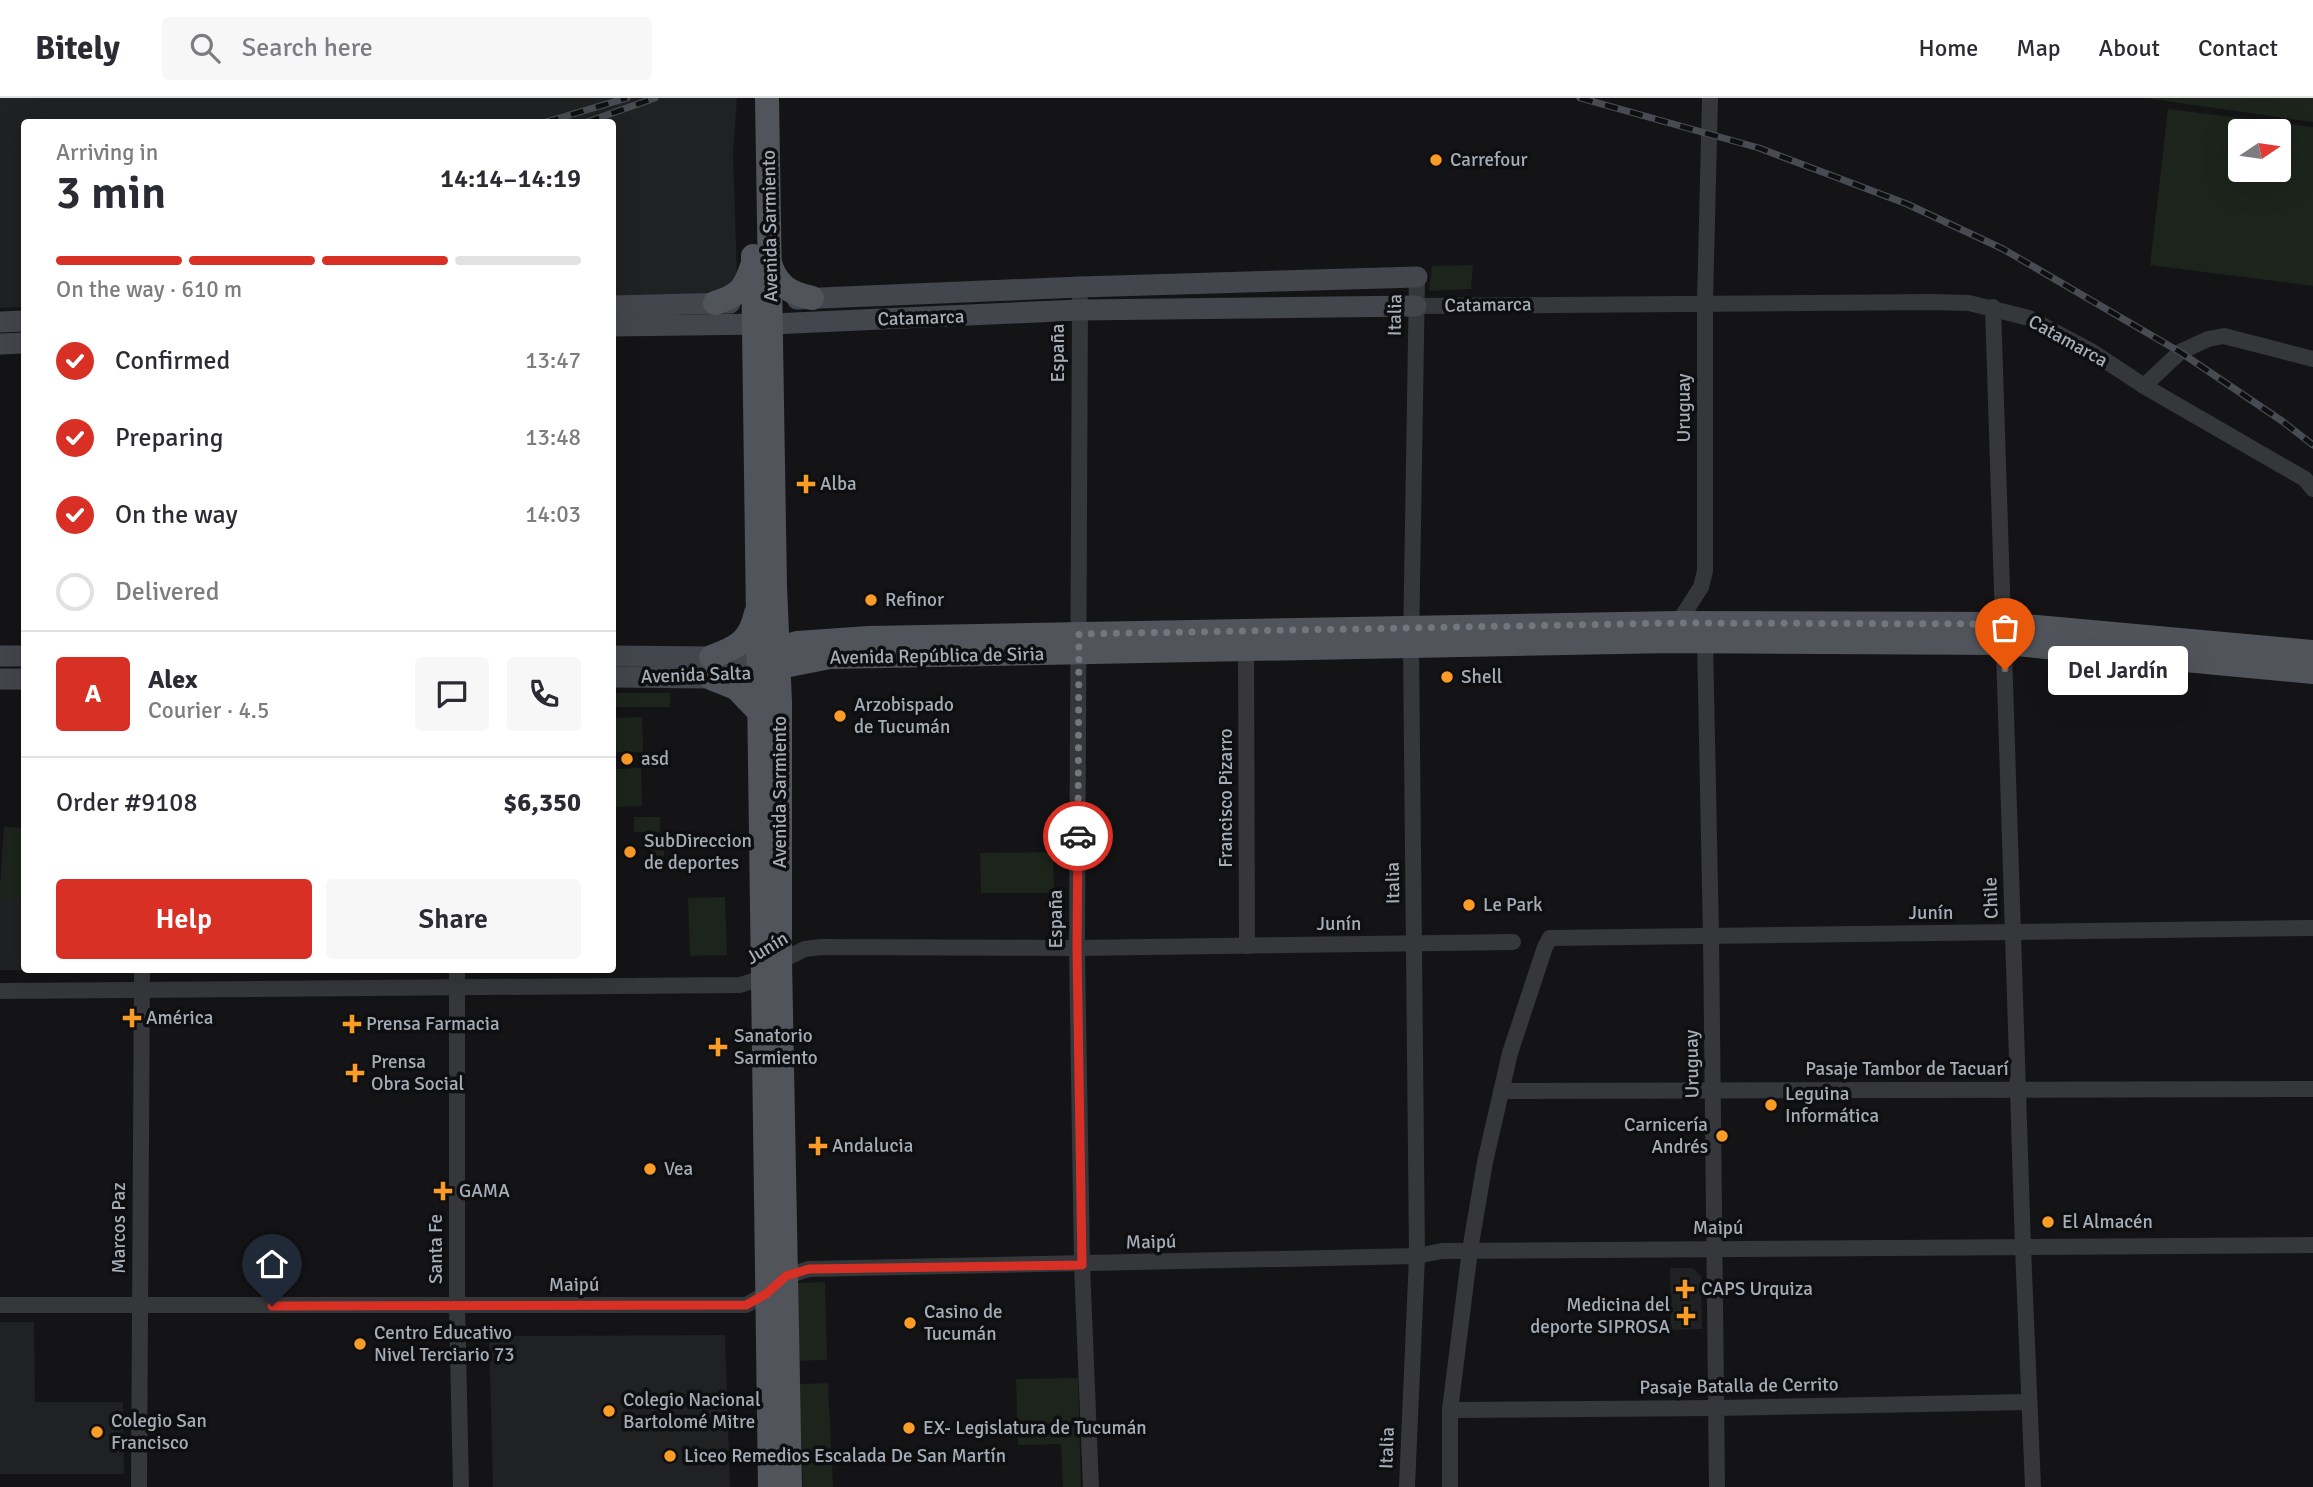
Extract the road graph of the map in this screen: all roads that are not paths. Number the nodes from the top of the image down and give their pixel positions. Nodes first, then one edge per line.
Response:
1 (751, 98) edge
2 (767, 98) edge
3 (1710, 98) edge
4 (761, 252) junction
5 (1418, 277) joint
6 (1080, 297) junction
7 (812, 298) junction
8 (1705, 302) junction
9 (715, 303) junction
10 (616, 306) edge
11 (1416, 306) junction
12 (1993, 307) junction
13 (763, 312) junction
14 (21, 321) edge
15 (0, 322) edge
16 (616, 326) edge
17 (21, 343) edge
18 (0, 344) edge
19 (2313, 359) edge
20 (2144, 386) junction
21 (2313, 489) edge
22 (767, 601) junction
23 (2004, 633) junction
24 (1690, 635) junction
25 (1411, 637) junction
26 (1080, 644) junction
27 (833, 648) junction
28 (1247, 650) junction
29 (2313, 652) edge
30 (0, 656) edge
31 (21, 656) edge
32 (616, 656) edge
33 (769, 660) junction
34 (711, 668) junction
35 (2313, 672) edge
36 (616, 677) edge
37 (21, 678) edge
38 (0, 679) edge
39 (770, 707) junction
40 (2313, 928) edge
41 (2014, 933) junction
42 (1712, 936) junction
43 (1513, 942) dead end
44 (1414, 945) junction
45 (1247, 946) junction
46 (1077, 947) junction
47 (780, 961) junction
48 (142, 973) edge
49 (457, 973) edge
50 (762, 978) junction
51 (458, 986) junction
52 (141, 989) junction
53 (0, 991) edge
54 (2313, 1089) edge
55 (2019, 1090) junction
56 (1501, 1091) junction
57 (1713, 1091) junction
58 (2313, 1245) edge
59 (1715, 1248) junction
60 (2023, 1248) junction
61 (1470, 1250) junction
62 (1416, 1256) junction
63 (1082, 1265) junction
64 (786, 1276) junction
65 (766, 1294) junction
66 (0, 1305) edge
67 (140, 1306) junction
68 (457, 1306) junction
69 (2029, 1402) junction
70 (1717, 1408) junction
71 (1450, 1410) junction
72 (139, 1487) edge
73 (461, 1487) edge
74 (770, 1487) edge
75 (790, 1487) edge
76 (1091, 1487) edge
77 (1407, 1487) edge
78 (1450, 1487) edge
79 (1717, 1487) edge
80 (2033, 1487) edge

1 - 4 main road, Avenida Sarmiento
2 - 4 main road, Avenida Sarmiento
3 - 8 street, Uruguay
4 - 7 main road
4 - 9 main road
4 - 13 main road, Avenida Sarmiento
5 - 6 main road, Catamarca
5 - 11 street, Italia
6 - 7 main road, Catamarca
6 - 11 main road, Catamarca
6 - 13 main road, Catamarca
6 - 26 street, España
7 - 13 main road, Catamarca
8 - 11 street, Catamarca
8 - 12 street, Catamarca
8 - 24 street, Uruguay
9 - 10 main road, Catamarca
9 - 13 main road, Catamarca
11 - 25 street, Italia
12 - 20 street, Catamarca
12 - 23 street, Chile
13 - 16 main road, Catamarca
13 - 22 main road, Avenida Sarmiento
14 - 15 main road
17 - 18 main road
19 - 20 street
20 - 21 street, Catamarca
22 - 27 main road
22 - 33 main road, Avenida Sarmiento
22 - 34 main road
23 - 24 main road, Avenida República de Siria
23 - 24 main road, Avenida República de Siria
23 - 29 main road, Avenida República de Siria
23 - 35 main road, Avenida República de Siria
23 - 41 street, Chile
24 - 25 main road, Avenida República de Siria
24 - 42 street, Uruguay
25 - 26 main road, Avenida República de Siria
25 - 28 main road, Avenida República de Siria
25 - 44 street, Italia
26 - 27 main road, Avenida República de Siria
26 - 28 main road, Avenida República de Siria
26 - 46 street, España
27 - 33 main road, Avenida República de Siria
27 - 39 main road
28 - 45 street, Francisco Pizarro
30 - 31 main road
32 - 34 main road, Avenida Salta
33 - 34 main road, Avenida Salta
33 - 39 main road, Avenida Sarmiento
34 - 36 main road, Avenida Salta
34 - 39 main road
37 - 38 main road
39 - 47 main road, Avenida Sarmiento
39 - 50 main road, Avenida Sarmiento
40 - 41 street, Junín
41 - 42 street, Junín
41 - 55 street, Chile
42 - 56 street, Junín
42 - 57 street, Uruguay
43 - 44 street, Junín
44 - 45 street, Junín
44 - 62 street, Italia
45 - 46 street, Junín
46 - 47 street, Junín
46 - 63 street, España
47 - 50 street, Junín
47 - 64 main road, Avenida Sarmiento
48 - 52 street, Marcos Paz
49 - 51 street, Santa Fe
50 - 51 street, Junín
50 - 65 main road, Avenida Sarmiento
51 - 52 street, Junín
51 - 68 street, Santa Fe
52 - 53 street, Junín
52 - 67 street, Marcos Paz
54 - 55 street, Pasaje Tambor de Tacuarí
55 - 57 street, Pasaje Tambor de Tacuarí
55 - 60 street, Chile
56 - 57 street, Pasaje Tambor de Tacuarí
56 - 61 street
57 - 59 street, Uruguay
58 - 60 street, Maipú
59 - 60 street, Maipú
59 - 61 street, Maipú
59 - 70 street, Uruguay
60 - 69 street, Chile
61 - 62 street, Maipú
61 - 71 street
62 - 63 street, Maipú
62 - 77 street, Italia
63 - 64 street, Maipú
63 - 76 street, España
64 - 65 street, Maipú
64 - 75 main road, Avenida Sarmiento
65 - 68 street, Maipú
65 - 74 main road, Avenida Sarmiento
66 - 67 street, Maipú
67 - 68 street, Maipú
67 - 72 street, Marcos Paz
68 - 73 street, Santa Fe
69 - 70 street, Pasaje Batalla de Cerrito
69 - 80 street, Chile
70 - 71 street, Pasaje Batalla de Cerrito
70 - 79 street, Uruguay
71 - 78 street

